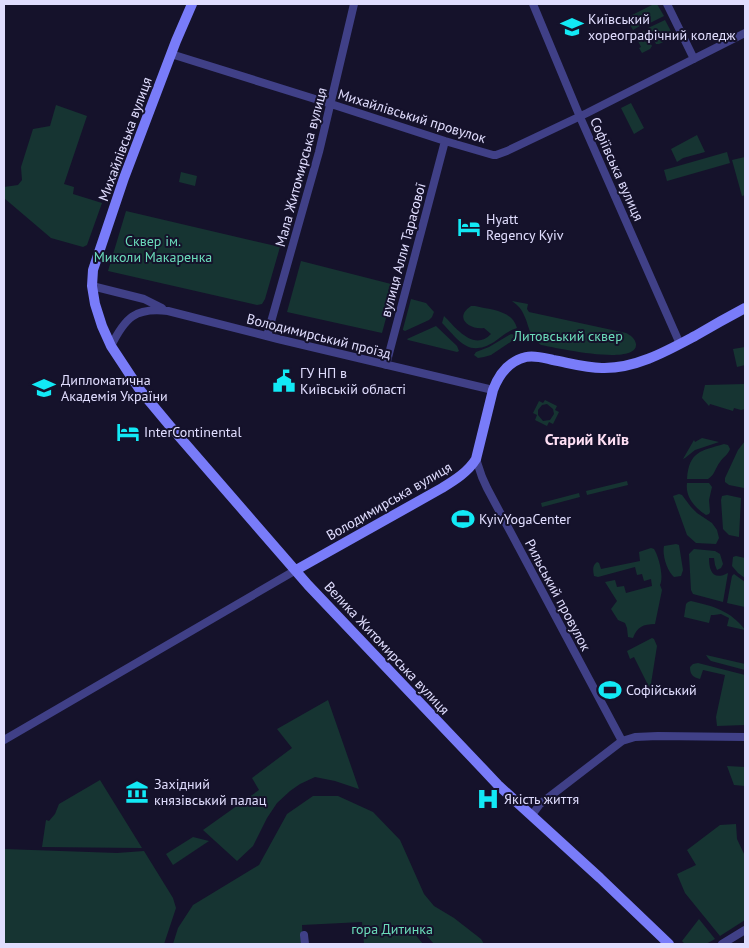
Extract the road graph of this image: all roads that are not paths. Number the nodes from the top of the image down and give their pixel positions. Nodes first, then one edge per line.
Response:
1 (192, 4) edge
2 (354, 4) edge
3 (533, 4) edge
4 (668, 4) edge
5 (745, 33) edge
6 (171, 54) junction
7 (694, 59) junction
8 (331, 104) junction
9 (580, 117) junction
10 (445, 141) junction
11 (92, 286) junction
12 (745, 308) edge
13 (168, 311) junction
14 (267, 336) junction
15 (680, 344) junction
16 (111, 346) junction
17 (386, 365) junction
18 (493, 390) junction
19 (476, 459) junction
20 (296, 570) junction
21 (745, 737) edge
22 (4, 740) edge
23 (622, 741) junction
24 (532, 815) junction
25 (745, 930) edge
26 (304, 935) dead end
27 (305, 944) edge
28 (669, 944) edge
29 (722, 944) edge

1 - 6 main road, Михайлівська вулиця
2 - 8 street, Мала Житомирська вулиця
3 - 9 street, Софіївська вулиця
4 - 7 street
5 - 7 street, Михайлівський провулок
6 - 8 street, Михайлівський провулок
6 - 11 main road, Михайлівська вулиця
7 - 9 street, Михайлівський провулок
8 - 10 street, Михайлівський провулок
8 - 14 street, Мала Житомирська вулиця
9 - 10 street, Михайлівський провулок
9 - 15 street, Софіївська вулиця
10 - 17 street, вулиця Алли Тарасової
11 - 13 street, Володимирський проїзд
11 - 16 main road, Михайлівська вулиця
12 - 15 main road
13 - 14 street, Володимирський проїзд
13 - 16 street, Володимирський проїзд
14 - 17 street, Володимирський проїзд
15 - 18 main road
16 - 20 main road, Велика Житомирська вулиця
17 - 18 street, Володимирський проїзд
18 - 19 main road
19 - 20 main road, Володимирська вулиця
19 - 23 street, Рильський провулок
20 - 22 street, Володимирська вулиця
20 - 24 main road, Велика Житомирська вулиця
21 - 23 street
23 - 24 street
24 - 28 main road, Велика Житомирська вулиця
25 - 29 street
26 - 27 street

